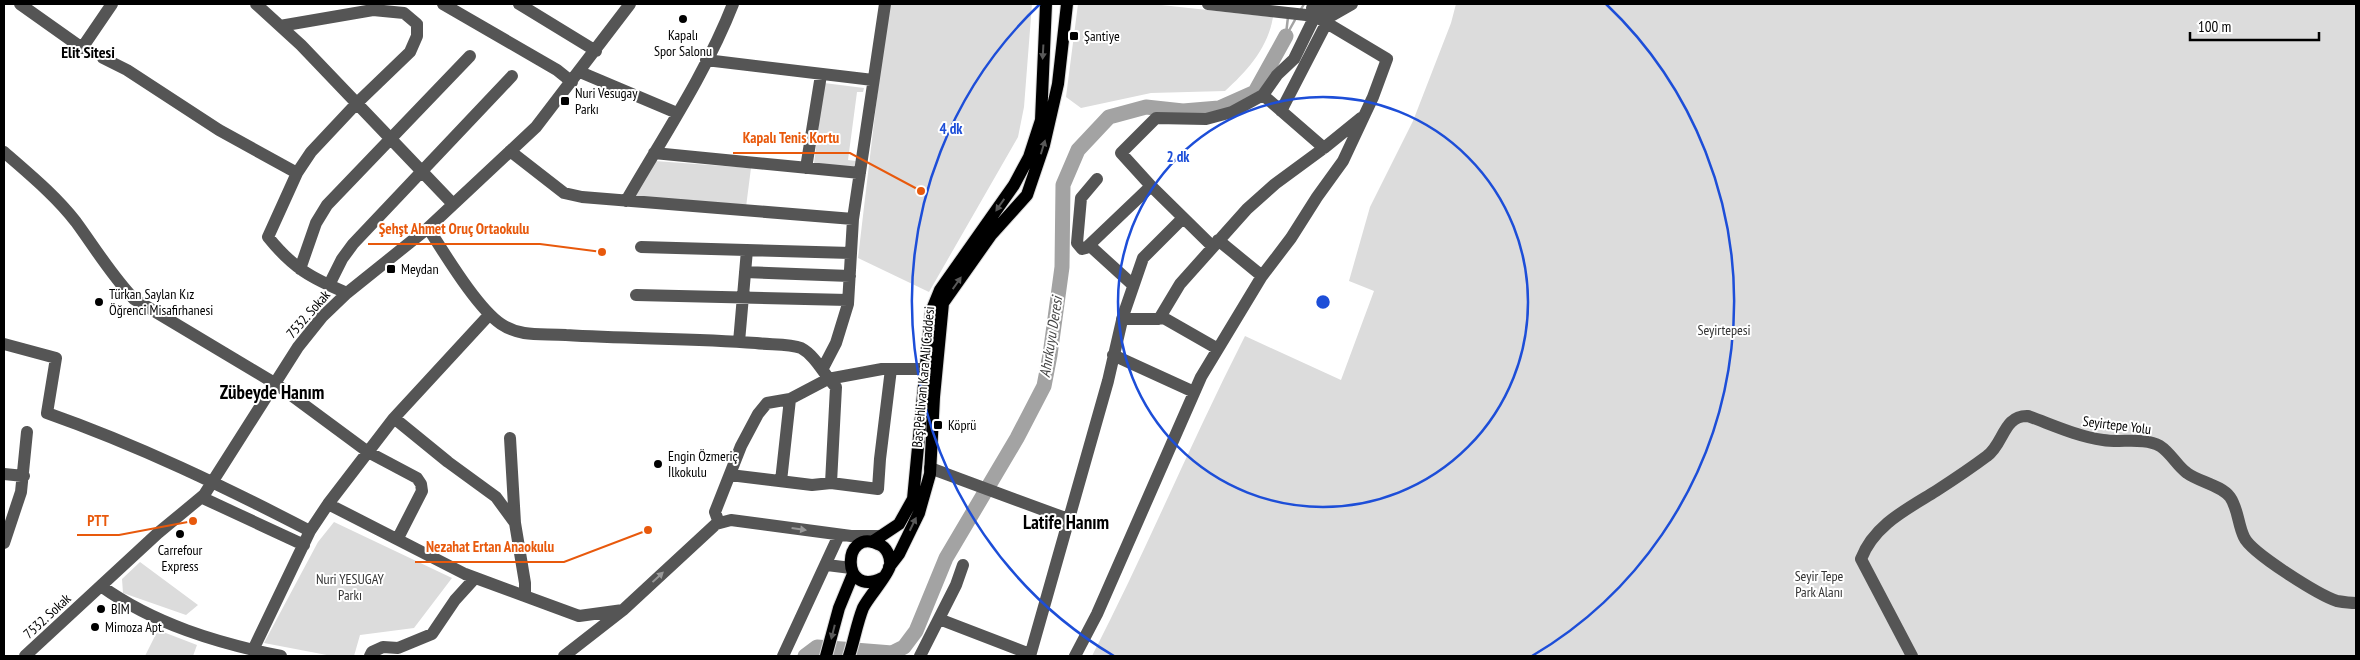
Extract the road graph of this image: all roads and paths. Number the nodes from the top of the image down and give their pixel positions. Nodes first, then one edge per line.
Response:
1 (20, 4) edge
2 (112, 4) edge
3 (256, 4) edge
4 (443, 4) edge
5 (519, 4) edge
6 (630, 4) edge
7 (733, 4) edge
8 (885, 4) edge
9 (1046, 4) edge
10 (1067, 4) edge
11 (1208, 4) edge
12 (1333, 4) edge
13 (1352, 4) edge
14 (1276, 7) edge
15 (1315, 15) junction
16 (280, 26) junction
17 (596, 51) junction
18 (470, 56) dead end
19 (102, 58) dead end
20 (706, 60) junction
21 (580, 72) junction
22 (821, 75) junction
23 (512, 76) dead end
24 (874, 80) junction
25 (572, 82) junction
26 (1263, 96) junction
27 (357, 103) junction
28 (1281, 111) junction
29 (677, 113) junction
30 (1364, 115) junction
31 (390, 138) junction
32 (1324, 148) junction
33 (4, 152) edge
34 (510, 152) junction
35 (654, 153) junction
36 (806, 168) junction
37 (422, 172) junction
38 (297, 173) junction
39 (860, 173) junction
40 (1097, 179) dead end
41 (1151, 186) junction
42 (626, 201) junction
43 (453, 204) junction
44 (1183, 218) junction
45 (853, 219) junction
46 (428, 228) junction
47 (1215, 243) junction
48 (1089, 245) junction
49 (641, 247) dead end
50 (747, 250) junction
51 (851, 254) junction
52 (300, 269) junction
53 (745, 272) junction
54 (850, 276) junction
55 (1262, 276) junction
56 (329, 285) junction
57 (1133, 285) junction
58 (347, 293) junction
59 (636, 295) dead end
60 (743, 296) junction
61 (848, 300) junction
62 (489, 315) junction
63 (1162, 317) junction
64 (1122, 319) junction
65 (739, 342) junction
66 (4, 344) edge
67 (1218, 349) junction
68 (1113, 355) junction
69 (891, 369) junction
70 (927, 369) junction
71 (825, 374) junction
72 (276, 384) junction
73 (1194, 392) junction
74 (790, 399) junction
75 (394, 418) junction
76 (27, 432) dead end
77 (510, 438) dead end
78 (368, 452) junction
79 (930, 468) junction
80 (4, 474) edge
81 (730, 475) junction
82 (24, 476) junction
83 (212, 481) junction
84 (781, 481) junction
85 (831, 483) junction
86 (204, 495) junction
87 (328, 504) junction
88 (1068, 519) junction
89 (515, 523) junction
90 (719, 524) junction
91 (310, 531) junction
92 (840, 535) junction
93 (398, 538) junction
94 (870, 539) junction
95 (4, 543) edge
96 (304, 545) junction
97 (827, 565) junction
98 (963, 565) dead end
99 (890, 567) junction
100 (852, 571) junction
101 (475, 578) junction
102 (882, 578) junction
103 (101, 586) junction
104 (525, 596) junction
105 (2356, 604) edge
106 (623, 610) junction
107 (939, 619) junction
108 (253, 650) junction
109 (1030, 655) edge
110 (25, 656) edge
111 (281, 656) edge
112 (370, 656) edge
113 (564, 656) edge
114 (783, 656) edge
115 (826, 656) edge
116 (849, 656) edge
117 (920, 656) edge
118 (1076, 656) edge
119 (1912, 656) edge

1 - 2 street
3 - 16 street
4 - 25 street
5 - 17 street
6 - 17 street, 7532. Sokak
7 - 20 street
8 - 24 street
9 -> 70 main road, Baş Pehlivan Kara Ali Caddesi
79 -> 10 main road, Baş Pehlivan Kara Ali Caddesi
11 - 14 street
12 - 15 street
13 - 15 street
14 - 15 street
15 - 26 street
15 - 28 street
15 - 30 street
16 - 27 street
16 - 27 street
17 - 21 street, 7532. Sokak
18 - 31 street
19 - 38 street
20 - 22 street
20 - 29 street
21 - 25 street, 7532. Sokak
21 - 29 street
22 - 24 street
22 - 36 street
23 - 37 street
24 - 39 street
25 - 34 street, 7532. Sokak
26 - 28 street
26 - 41 street
27 - 31 street
27 - 38 street
28 - 32 street
29 - 35 street
30 - 32 street
30 - 55 street
31 - 37 street
31 - 52 street
32 - 47 street
33 - 72 street
34 - 42 street
34 - 43 street, 7532. Sokak
35 - 36 street
35 - 42 street
36 - 39 street
37 - 43 street
37 - 56 street
38 - 52 street
39 - 45 street
40 - 48 street
41 - 44 street
41 - 48 street
42 - 45 street
43 - 46 street, 7532. Sokak
44 - 47 street
44 - 57 street
45 - 51 street
46 - 58 street, 7532. Sokak
46 - 62 street
47 - 55 street
47 - 63 street
48 - 57 street
49 - 50 street
50 - 51 street
50 - 53 street
51 - 54 street
52 - 56 street
53 - 54 street
53 - 60 street
54 - 61 street
55 - 67 street
56 - 58 street
57 - 64 street
58 - 72 street, 7532. Sokak
59 - 60 street
60 - 61 street
60 - 65 street
61 - 71 street
62 - 65 street
62 - 75 street
63 - 64 street
63 - 67 street
64 - 68 street
65 - 71 street
66 - 83 street
67 - 73 street
68 - 73 street
68 - 88 street
69 - 70 street
69 - 71 street
69 - 85 street
70 - 94 main road, Baş Pehlivan Kara Ali Caddesi
71 - 74 street
71 - 85 street
72 - 78 street
72 - 83 street, 7532. Sokak
73 - 118 street
74 - 81 street
74 - 84 street
75 - 78 street
75 - 89 street
76 - 82 street
77 - 89 street
78 - 87 street
78 - 93 street
79 - 88 street
99 -> 79 main road, Baş Pehlivan Kara Ali Caddesi
80 - 82 street
81 - 84 street
81 - 90 street
82 - 95 street
83 - 86 street, 7532. Sokak
83 - 91 street
84 - 85 street
86 - 96 street
86 - 103 street, 7532. Sokak
87 - 91 street
87 - 93 street
88 - 109 street
89 - 104 street
90 -> 92 street
106 -> 90 street
91 - 96 street
92 - 94 street
92 - 97 street
93 - 101 street
94 - 99 main road
94 - 100 main road
96 - 108 street
97 - 100 street
97 - 114 street
98 - 107 street
99 - 102 main road
100 - 102 main road
100 -> 115 main road
101 - 104 street
101 - 112 street
102 - 116 main road
103 - 108 street
103 - 110 street, 7532. Sokak
104 - 106 street
105 - 119 street, Seyirtepe Yolu
106 - 113 street
107 - 109 street
107 - 117 street
108 - 111 street

